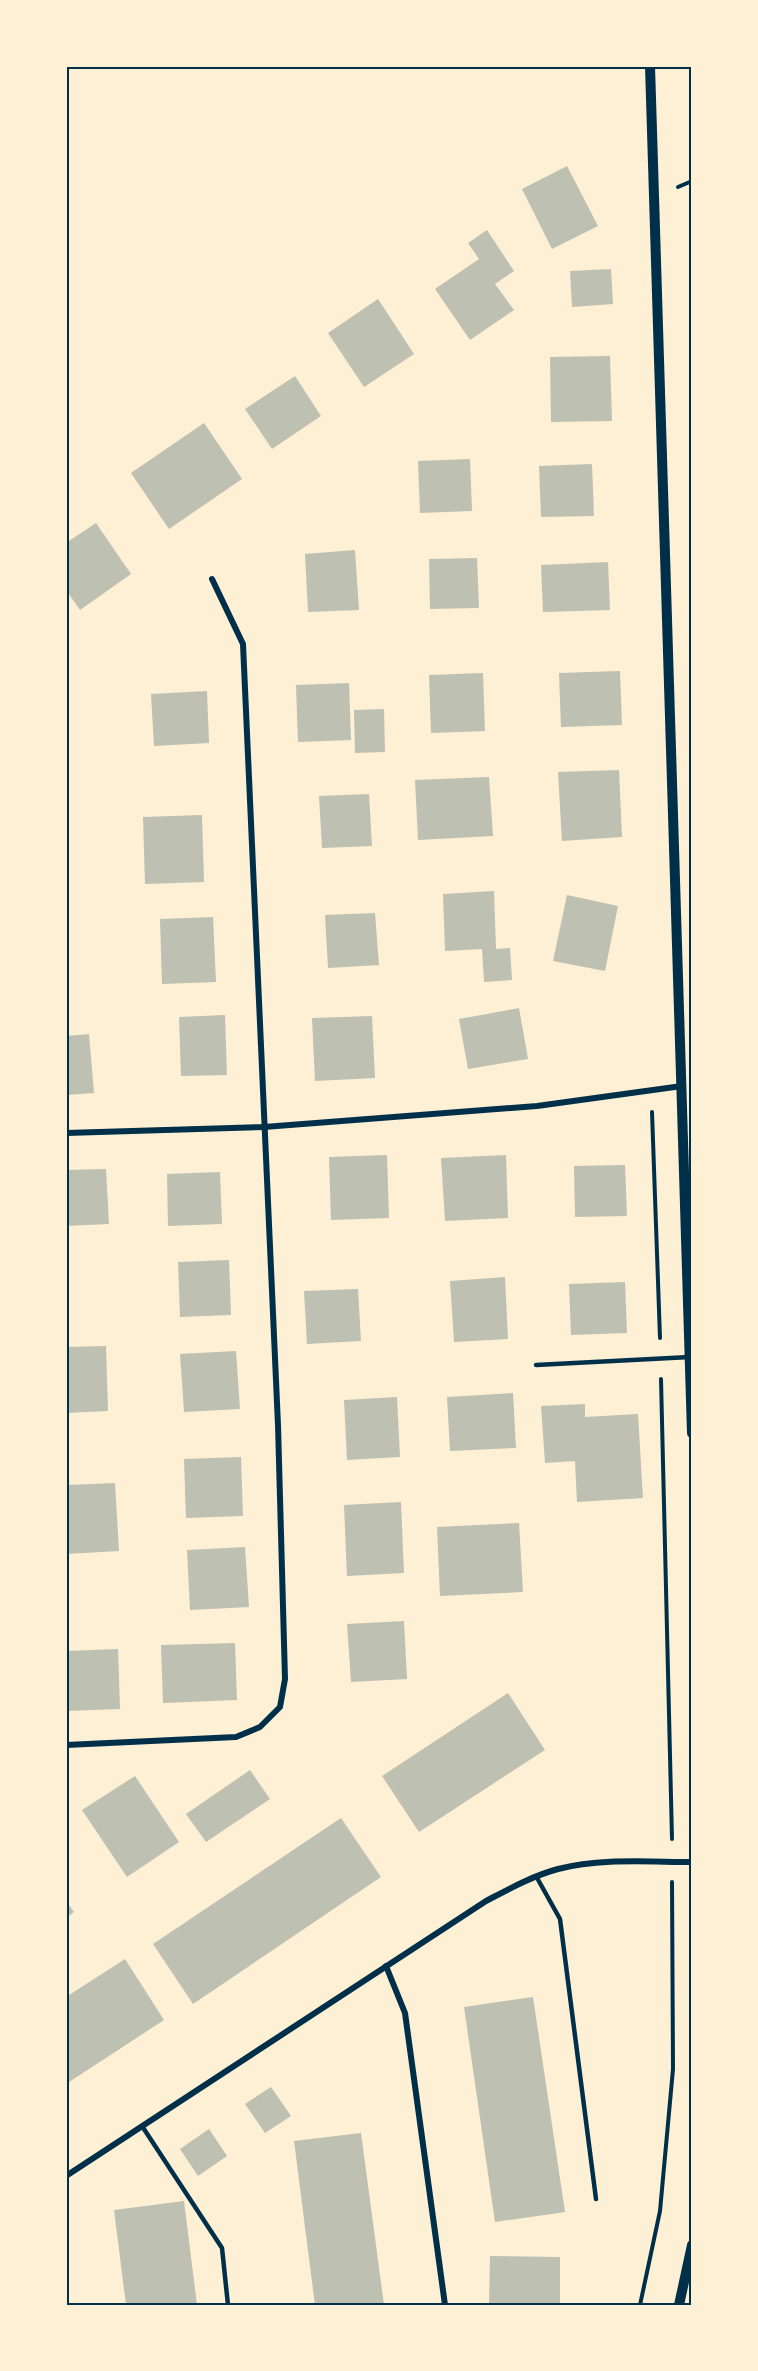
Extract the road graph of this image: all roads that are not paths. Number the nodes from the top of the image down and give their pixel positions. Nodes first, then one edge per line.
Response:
1 (650, 66) edge
2 (212, 579) dead end
3 (682, 1086) junction
4 (264, 1127) junction
5 (66, 1133) edge
6 (690, 1357) junction
7 (536, 1365) dead end
8 (692, 1433) edge
9 (66, 1745) edge
10 (692, 1862) edge
11 (536, 1876) junction
12 (386, 1966) junction
13 (142, 2126) junction
14 (66, 2176) edge
15 (596, 2199) dead end
16 (692, 2245) edge
17 (228, 2305) edge
18 (445, 2305) edge
19 (679, 2305) edge

1 - 3 street
2 - 4 street
3 - 4 street
3 - 6 street
4 - 5 street
4 - 9 street
6 - 7 lane
6 - 8 street
10 - 11 street
11 - 12 street
11 - 15 lane
12 - 13 street
12 - 18 street
13 - 14 street
13 - 17 lane
16 - 19 street

